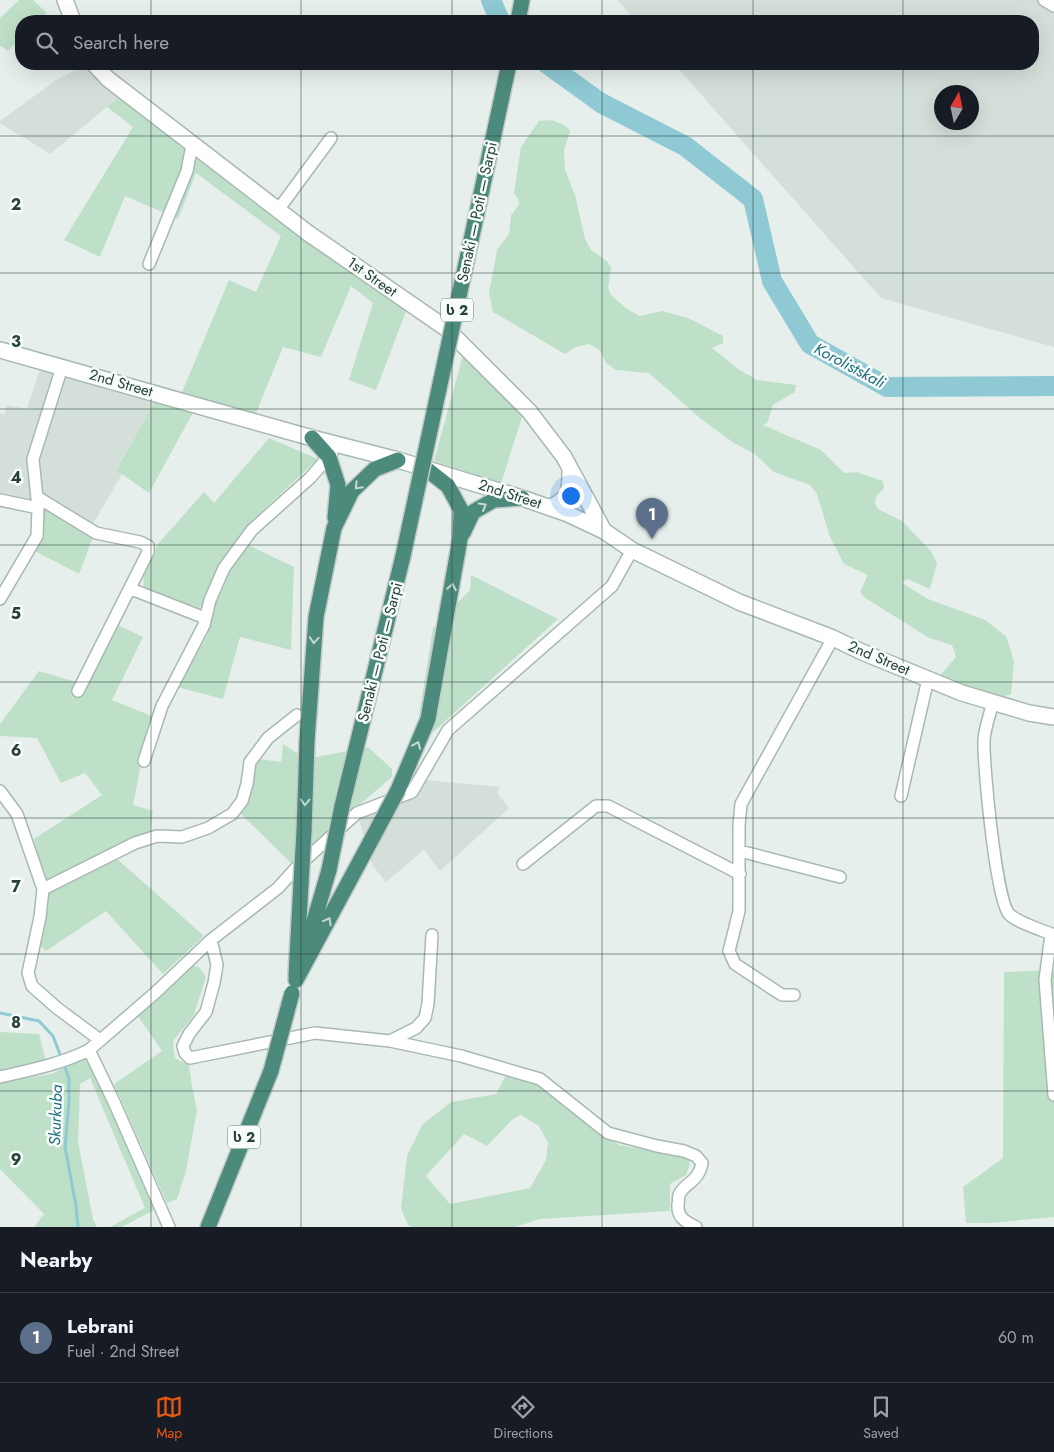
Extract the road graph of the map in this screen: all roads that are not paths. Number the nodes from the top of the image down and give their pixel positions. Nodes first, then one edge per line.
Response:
1 (65, 0) edge
2 (522, 0) edge
3 (1044, 0) edge
4 (1054, 6) edge
5 (71, 15) edge
6 (519, 15) edge
7 (100, 70) edge
8 (508, 70) edge
9 (331, 138) dead end
10 (192, 145) junction
11 (278, 210) junction
12 (148, 264) dead end
13 (0, 350) edge
14 (62, 367) junction
15 (312, 438) joint
16 (334, 451) junction
17 (398, 460) junction
18 (570, 467) junction
19 (425, 468) junction
20 (522, 498) junction
21 (0, 500) edge
22 (37, 503) junction
23 (550, 507) junction
24 (334, 528) junction
25 (604, 531) junction
26 (460, 538) junction
27 (632, 550) junction
28 (131, 589) junction
29 (0, 599) edge
30 (205, 618) junction
31 (833, 638) junction
32 (928, 679) junction
33 (78, 690) dead end
34 (993, 702) junction
35 (297, 715) dead end
36 (1054, 717) edge
37 (144, 761) dead end
38 (0, 791) edge
39 (901, 796) dead end
40 (740, 851) junction
41 (523, 864) dead end
42 (740, 874) junction
43 (840, 877) dead end
44 (43, 889) junction
45 (432, 934) dead end
46 (1053, 934) edge
47 (211, 940) junction
48 (294, 986) junction
49 (794, 995) dead end
50 (100, 1040) junction
51 (390, 1041) junction
52 (89, 1050) junction
53 (0, 1077) edge
54 (1054, 1095) edge
55 (168, 1227) edge
56 (208, 1227) edge
57 (696, 1227) edge

1 - 5 street
2 - 6 highway
3 - 4 street
7 - 10 street, 1st Street
8 - 48 highway, Senaki — Poti — Sarpi / ს 2, bridge
9 - 11 street
10 - 11 street, 1st Street
10 - 12 street
11 - 18 street, 1st Street
13 - 14 street, 2nd Street
14 - 15 street, 2nd Street
14 - 22 street
15 - 16 highway
16 - 17 street, 2nd Street
16 - 24 highway
16 - 30 street
17 - 19 street, 2nd Street
17 -> 24 highway
18 - 23 street
18 - 25 street, 1st Street
19 - 20 street, 2nd Street
19 - 26 highway
20 - 23 street, 2nd Street
26 -> 20 highway
21 - 22 street
22 - 28 street
22 - 29 street
23 - 25 street, 2nd Street
24 -> 48 highway, bridge
25 - 27 street, 2nd Street
48 -> 26 highway, bridge
27 - 31 street, 2nd Street
27 - 47 street
28 - 30 street
28 - 33 street
30 - 37 street
31 - 32 street, 2nd Street
31 - 40 street
32 - 34 street, 2nd Street
32 - 39 street
34 - 36 street, 2nd Street
34 - 46 street
35 - 44 street
38 - 44 street
40 - 42 street
40 - 43 street
41 - 42 street
42 - 49 street
44 - 50 street
45 - 51 street
46 - 54 street
47 - 50 street
47 - 51 street
48 - 56 highway, Senaki — Poti — Sarpi / ს 2, bridge
50 - 52 street
51 - 57 street
52 - 53 street
52 - 55 street

